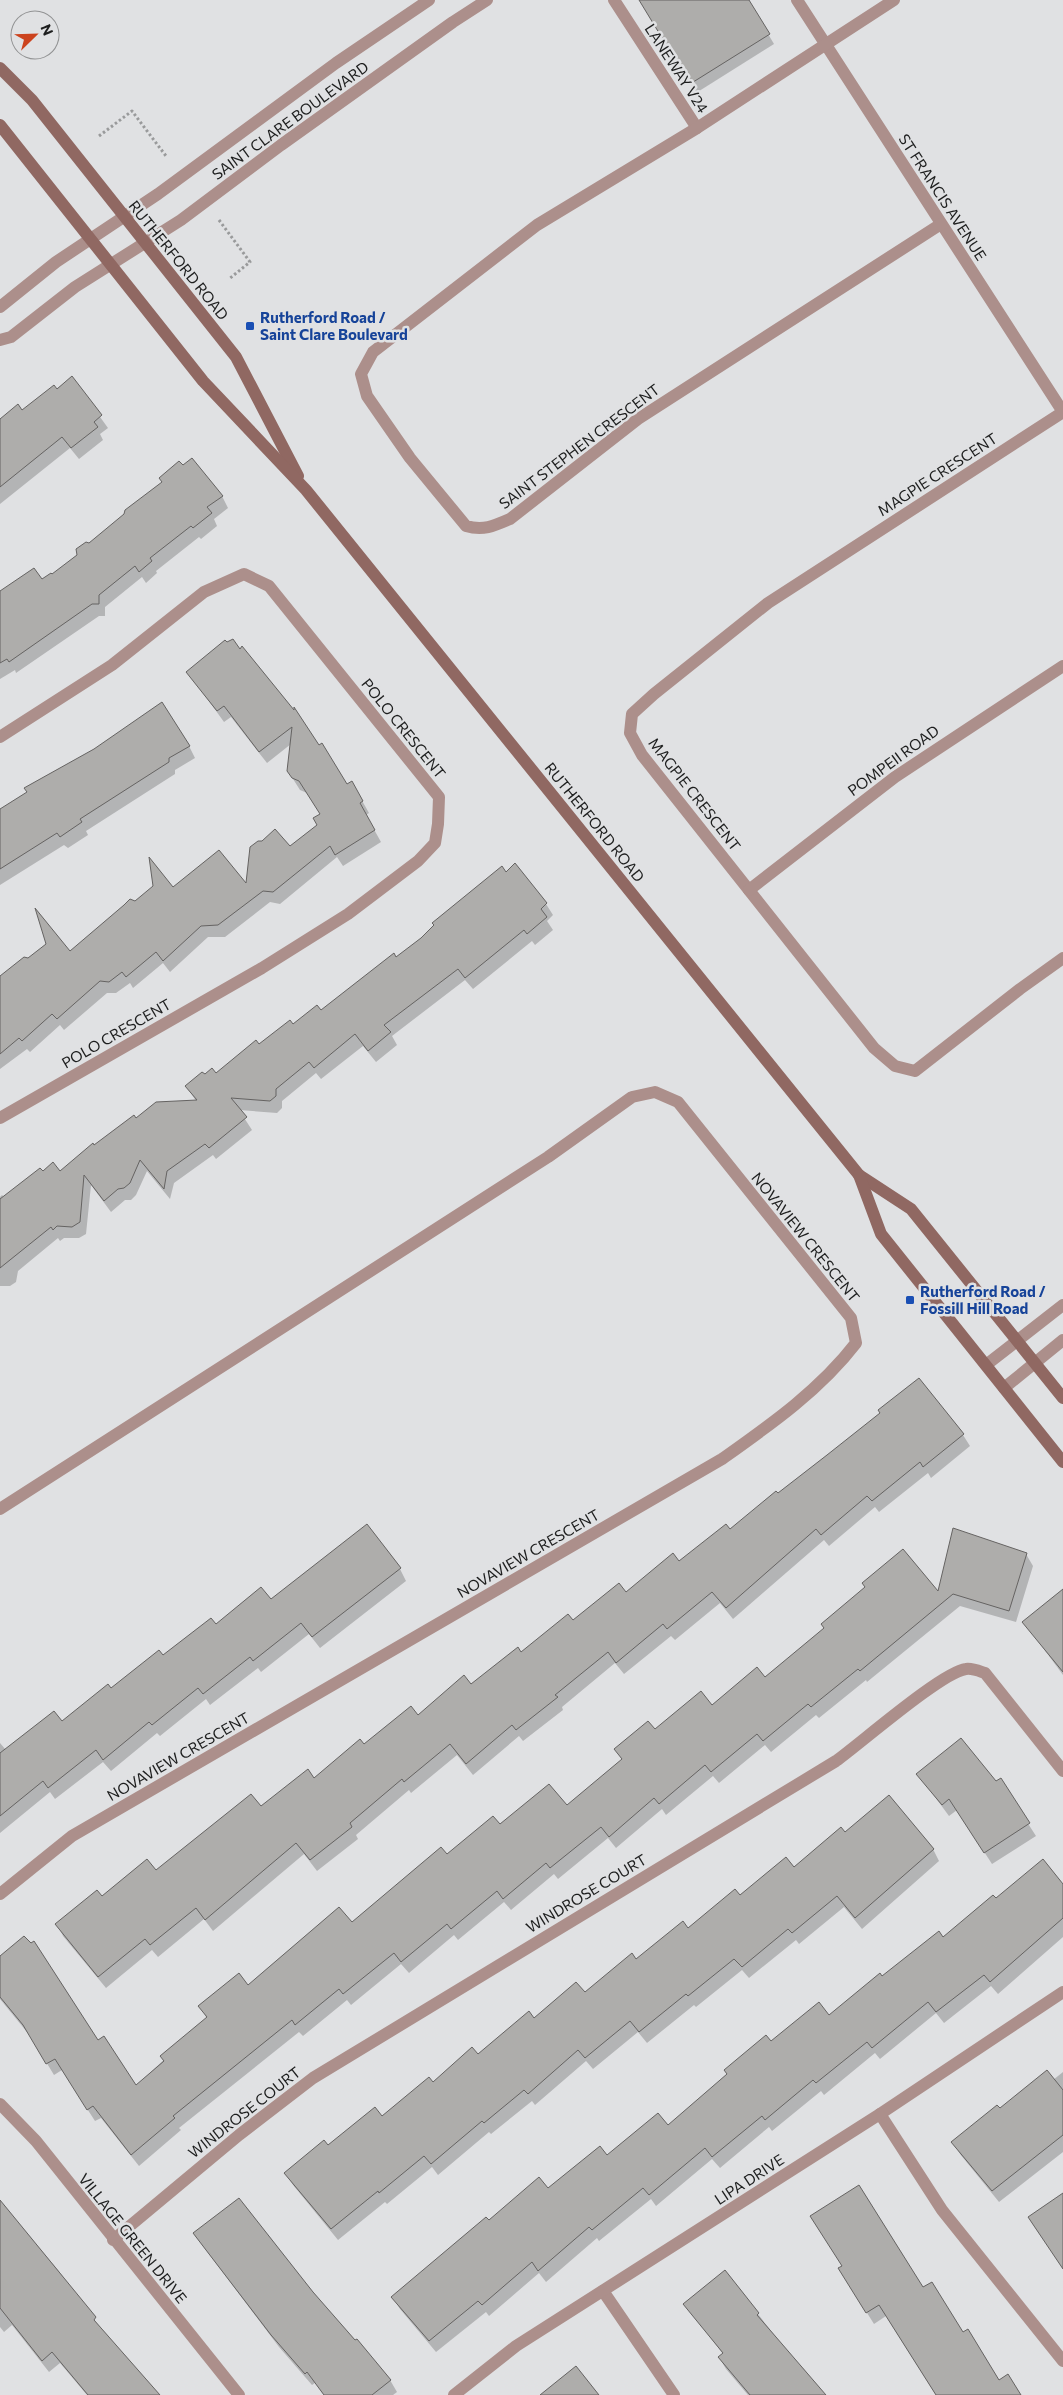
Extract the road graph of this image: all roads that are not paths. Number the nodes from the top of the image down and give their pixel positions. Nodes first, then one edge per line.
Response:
1 (429, 0) edge
2 (487, 0) edge
3 (614, 0) edge
4 (797, 0) edge
5 (894, 0) edge
6 (826, 45) junction
7 (0, 68) edge
8 (0, 124) edge
9 (697, 128) junction
10 (124, 216) junction
11 (941, 224) junction
12 (90, 238) junction
13 (145, 244) junction
14 (111, 265) junction
15 (0, 307) edge
16 (0, 340) edge
17 (1063, 412) edge
18 (306, 490) junction
19 (1063, 666) edge
20 (0, 737) edge
21 (749, 890) junction
22 (1063, 958) edge
23 (0, 1118) edge
24 (860, 1175) junction
25 (1063, 1305) edge
26 (1063, 1340) edge
27 (1017, 1341) junction
28 (1035, 1363) junction
29 (986, 1365) junction
30 (1004, 1388) junction
31 (1063, 1398) edge
32 (1063, 1462) edge
33 (0, 1509) edge
34 (1063, 1771) edge
35 (0, 1894) edge
36 (1063, 1992) edge
37 (2, 2111) edge
38 (880, 2114) junction
39 (113, 2240) junction
40 (603, 2291) junction
41 (1063, 2361) edge
42 (239, 2395) edge
43 (454, 2395) edge
44 (674, 2395) edge

1 - 10 street, SAINT CLARE BOULEVARD
2 - 13 street, SAINT CLARE BOULEVARD
3 - 9 street, LANEWAY V24
4 - 6 street, ST FRANCIS AVENUE
5 - 6 street, SAINT STEPHEN CRESCENT
6 - 9 street, SAINT STEPHEN CRESCENT
6 - 11 street, ST FRANCIS AVENUE
7 - 10 main road, RUTHERFORD ROAD
8 - 12 main road, RUTHERFORD ROAD
9 - 11 street, SAINT STEPHEN CRESCENT
10 - 12 street, SAINT CLARE BOULEVARD
10 - 13 main road, RUTHERFORD ROAD
11 - 17 street, ST FRANCIS AVENUE
12 - 14 main road, RUTHERFORD ROAD
12 - 15 street, SAINT CLARE BOULEVARD
13 - 14 street, SAINT CLARE BOULEVARD
13 - 18 main road, RUTHERFORD ROAD
14 - 16 street, SAINT CLARE BOULEVARD
14 - 18 main road, RUTHERFORD ROAD
17 - 21 street, MAGPIE CRESCENT
18 - 24 main road, RUTHERFORD ROAD
19 - 21 street, POMPEII ROAD
20 - 23 street, POLO CRESCENT
21 - 22 street, MAGPIE CRESCENT
24 - 27 main road, RUTHERFORD ROAD
24 - 29 main road, RUTHERFORD ROAD
25 - 27 street
26 - 28 street
27 - 28 main road, RUTHERFORD ROAD
27 - 29 street
28 - 30 street
28 - 31 main road, RUTHERFORD ROAD
29 - 30 main road, RUTHERFORD ROAD
30 - 32 main road, RUTHERFORD ROAD
33 - 35 street, NOVAVIEW CRESCENT
34 - 39 street, WINDROSE COURT
36 - 38 street, LIPA DRIVE
37 - 39 street, VILLAGE GREEN DRIVE
38 - 40 street, LIPA DRIVE
38 - 41 street
39 - 42 street, VILLAGE GREEN DRIVE
40 - 43 street, LIPA DRIVE
40 - 44 street

